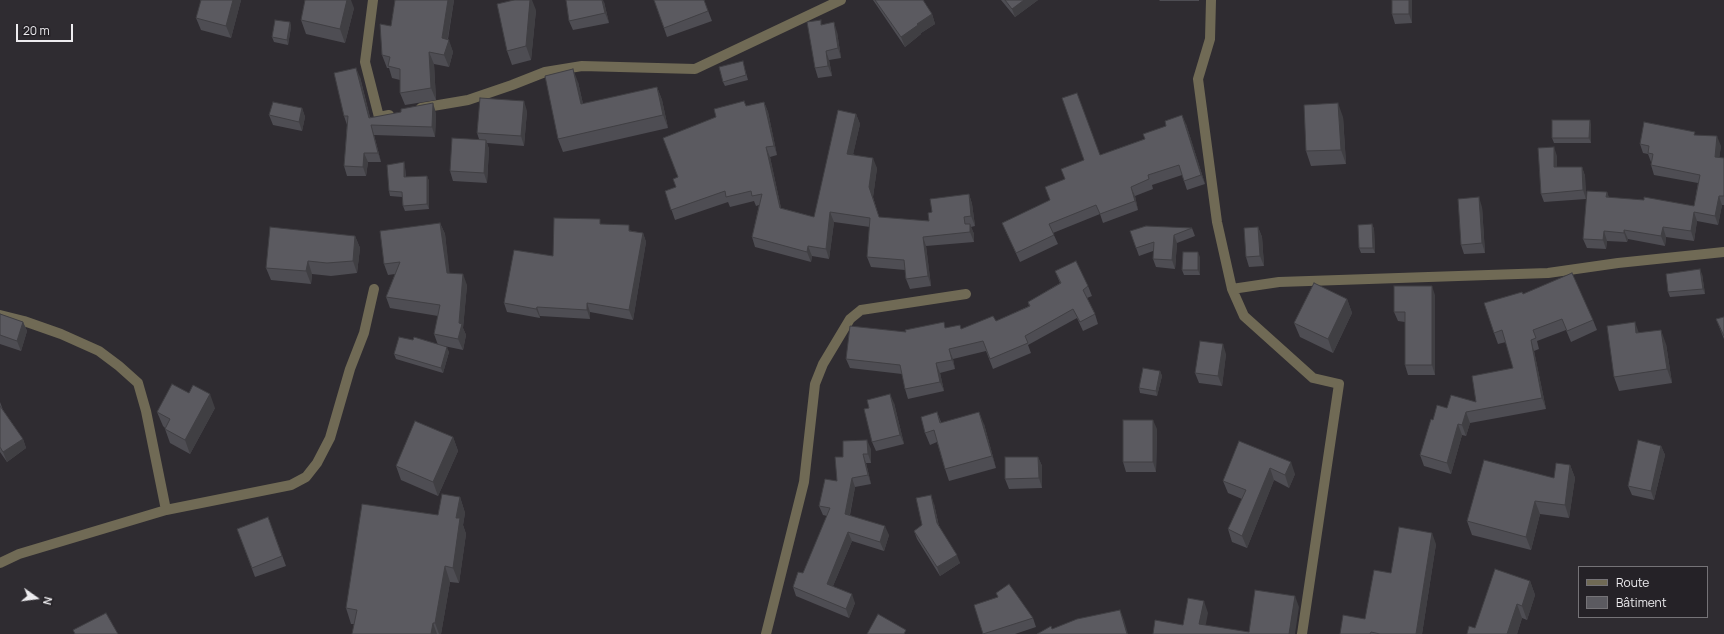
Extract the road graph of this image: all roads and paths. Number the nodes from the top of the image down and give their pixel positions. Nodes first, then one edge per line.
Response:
1 (373, 0) edge
2 (841, 0) edge
3 (1211, 0) edge
4 (1724, 252) edge
5 (374, 289) dead end
6 (1232, 289) junction
7 (966, 294) dead end
8 (0, 315) edge
9 (166, 510) junction
10 (0, 563) edge
11 (766, 634) edge
12 (1302, 634) edge

1 - 2 street
3 - 6 street
4 - 6 street
5 - 9 street
6 - 12 street
7 - 11 street
8 - 9 street
9 - 10 street

